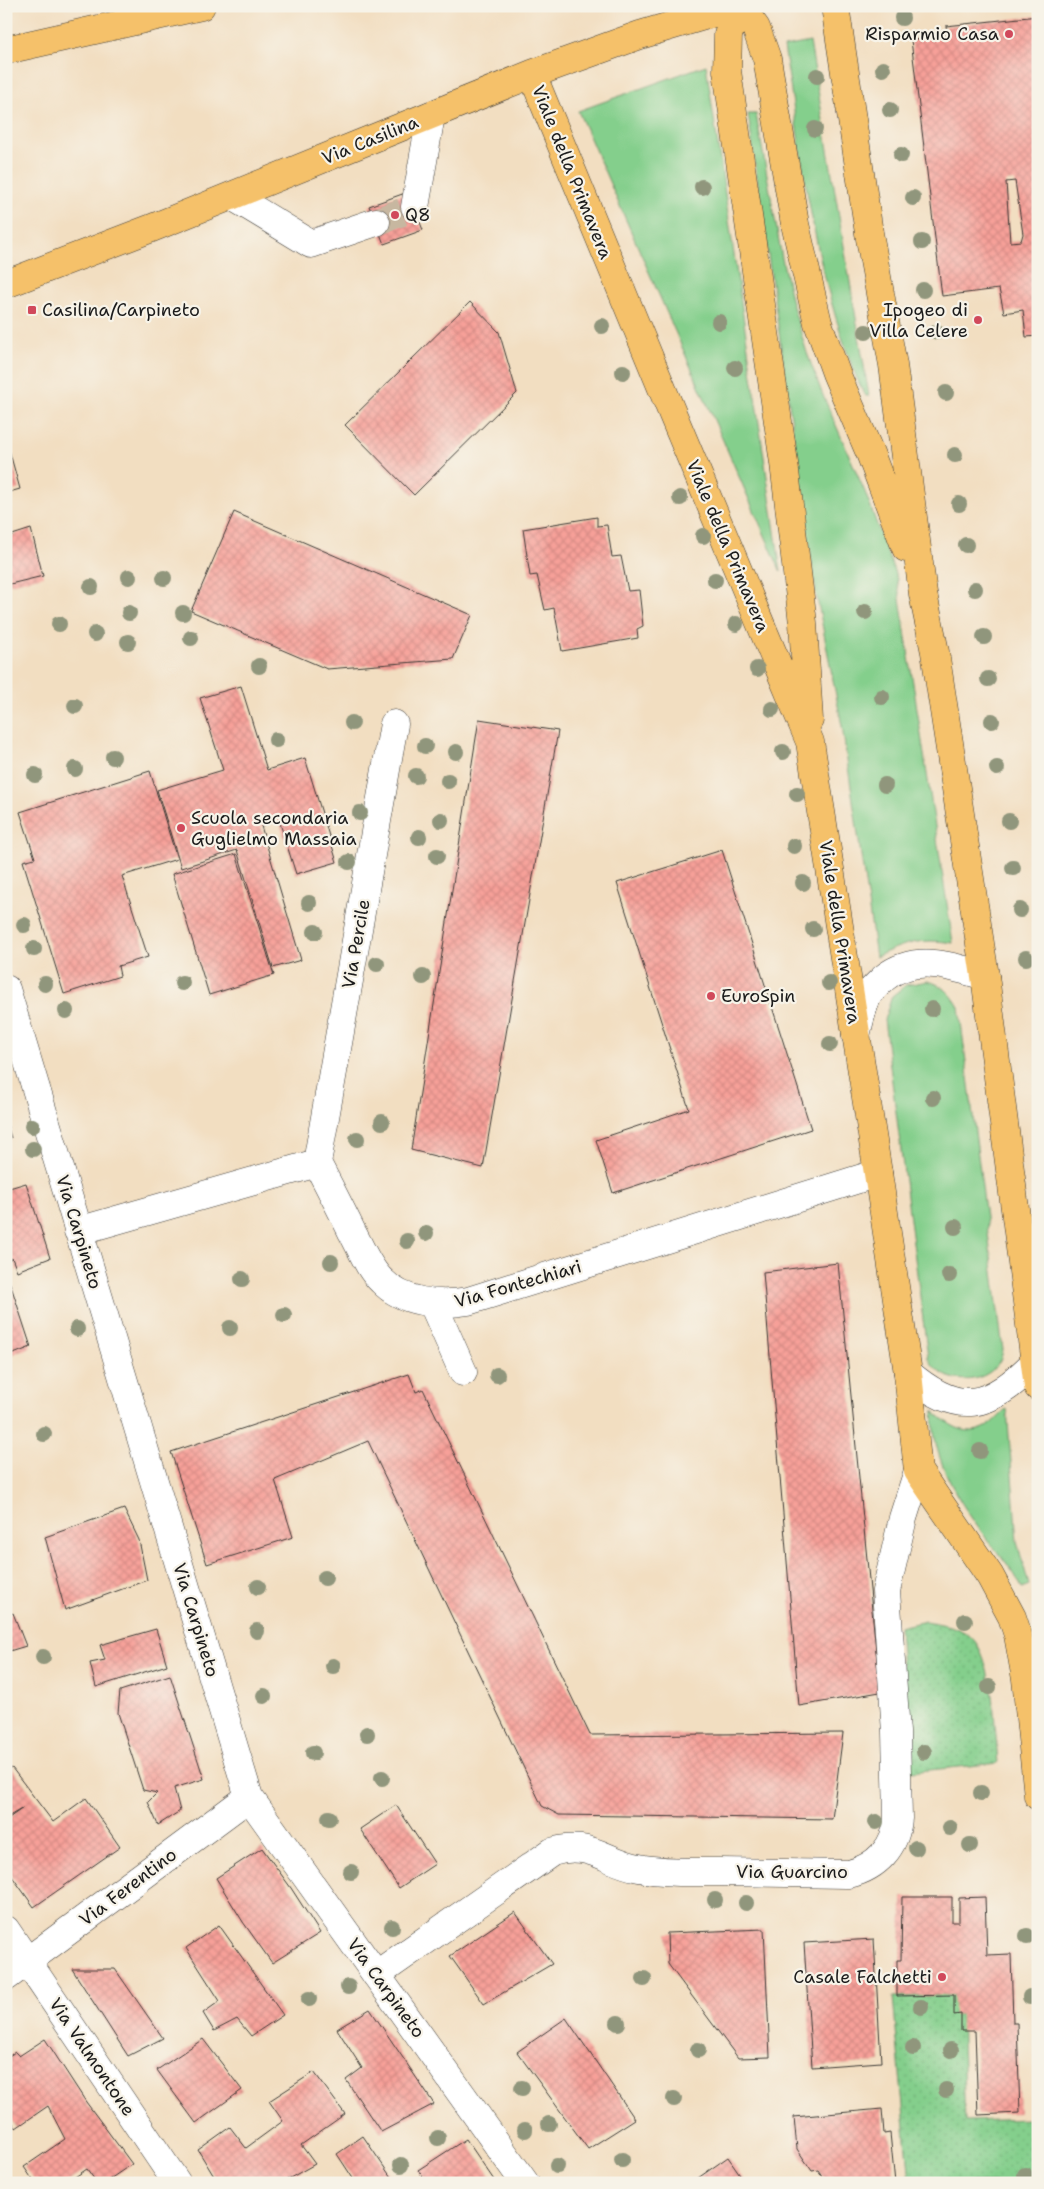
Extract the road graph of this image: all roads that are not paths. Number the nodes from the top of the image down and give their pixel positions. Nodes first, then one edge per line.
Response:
1 (200, 6) edge
2 (739, 6) edge
3 (835, 6) edge
4 (6, 50) edge
5 (532, 74) junction
6 (431, 115) junction
7 (232, 196) junction
8 (415, 207) dead end
9 (376, 222) tunnel mouth
10 (6, 284) edge
11 (923, 594) junction
12 (394, 724) dead end
13 (810, 742) junction
14 (985, 976) junction
15 (6, 989) edge
16 (856, 1036) junction
17 (317, 1164) junction
18 (878, 1172) junction
19 (78, 1231) junction
20 (433, 1304) junction
21 (463, 1372) dead end
22 (908, 1373) junction
23 (1036, 1375) edge
24 (918, 1471) junction
25 (1032, 1678) edge
26 (1038, 1796) edge
27 (249, 1797) junction
28 (6, 1930) edge
29 (17, 1970) edge
30 (376, 1974) junction
31 (177, 2183) edge
32 (525, 2183) edge

1 - 4 main road
2 - 5 main road, Via Casilina
2 - 11 main road
2 - 13 main road
3 - 11 main road
5 - 6 main road, Via Casilina
5 - 13 main road, Viale della Primavera
6 - 7 main road, Via Casilina
6 - 8 street
7 - 9 street
7 - 10 main road, Via Casilina
11 - 14 main road
12 - 17 street, Via Percile
13 - 16 main road, Viale della Primavera
14 - 16 street, Viale della Primavera
14 - 23 main road
15 - 19 street, Via Carpineto
16 - 18 main road, Viale della Primavera
17 - 19 street
17 - 20 street, Via Fontechiari
18 - 20 street, Via Fontechiari
18 - 22 main road, Viale della Primavera
19 - 27 street, Via Carpineto
20 - 21 street
22 - 23 street
22 - 24 main road, Viale della Primavera
24 - 25 main road, Viale della Primavera
24 - 30 street, Via Guarcino
25 - 26 main road, Viale della Primavera
27 - 29 street, Via Ferentino
27 - 30 street, Via Carpineto
28 - 29 street, Via Valmontone
29 - 31 street, Via Valmontone
30 - 32 street, Via Carpineto

